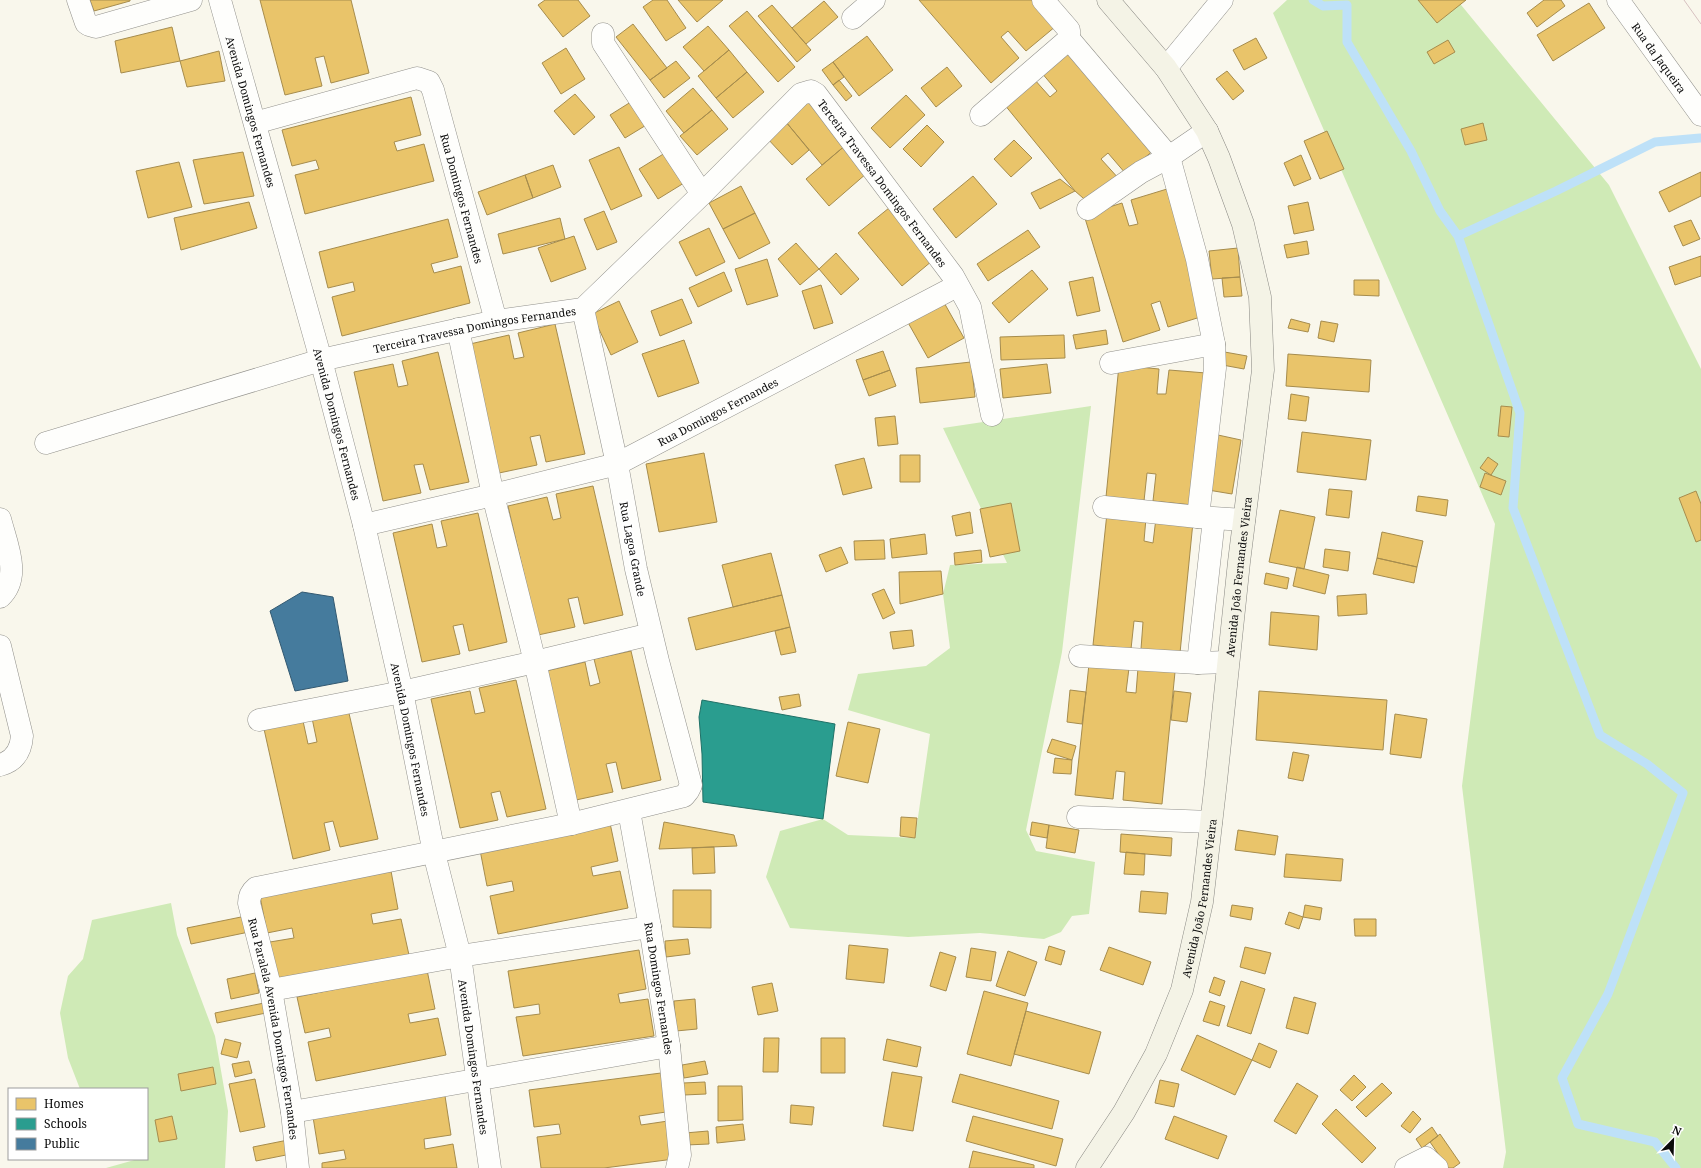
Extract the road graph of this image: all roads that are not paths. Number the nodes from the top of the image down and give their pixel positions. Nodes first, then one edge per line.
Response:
1 (78, 0) edge
2 (190, 0) edge
3 (220, 0) edge
4 (874, 0) edge
5 (1043, 0) edge
6 (1108, 0) edge
7 (1222, 0) edge
8 (1618, 0) edge
9 (853, 18) dead end
10 (604, 34) dead end
11 (1069, 39) junction
12 (1166, 68) junction
13 (981, 115) dead end
14 (1701, 115) edge
15 (255, 123) junction
16 (1208, 131) junction
17 (1169, 157) junction
18 (702, 194) junction
19 (1088, 209) dead end
20 (956, 283) junction
21 (583, 309) junction
22 (496, 321) junction
23 (458, 329) junction
24 (1214, 344) junction
25 (321, 360) junction
26 (1111, 363) dead end
27 (992, 415) dead end
28 (46, 443) dead end
29 (617, 464) junction
30 (493, 495) junction
31 (1104, 507) dead end
32 (1206, 518) junction
33 (0, 519) edge
34 (1244, 520) junction
35 (364, 525) junction
36 (0, 597) edge
37 (651, 634) junction
38 (0, 646) edge
39 (1080, 656) dead end
40 (535, 662) junction
41 (1228, 662) junction
42 (1198, 663) junction
43 (402, 692) junction
44 (260, 720) dead end
45 (8, 760) edge
46 (629, 810) junction
47 (1078, 817) dead end
48 (1211, 822) junction
49 (571, 824) junction
50 (434, 854) junction
51 (650, 927) junction
52 (460, 956) junction
53 (271, 990) junction
54 (669, 1046) junction
55 (479, 1080) junction
56 (292, 1112) junction
57 (298, 1168) edge
58 (490, 1168) edge
59 (677, 1168) edge
60 (1087, 1168) edge
61 (1406, 1168) edge
62 (1437, 1168) edge

1 - 2 street
3 - 15 street, Avenida Domingos Fernandes
4 - 9 street
5 - 11 street
6 - 12 main road, Avenida João Fernandes Vieira
7 - 12 street
8 - 14 street, Rua da Jaqueira
10 - 18 street
11 - 13 street
11 - 17 street
12 - 16 main road, Avenida João Fernandes Vieira
15 - 22 street, Rua Domingos Fernandes
15 - 25 street, Avenida Domingos Fernandes
16 - 17 street
16 - 34 main road, Avenida João Fernandes Vieira
17 - 19 street
17 - 24 street
18 - 20 street, Terceira Travessa Domingos Fernandes
18 - 21 street, Terceira Travessa Domingos Fernandes
20 - 27 street
20 - 29 street, Rua Domingos Fernandes
21 - 22 street, Terceira Travessa Domingos Fernandes
21 - 29 street
22 - 23 street, Terceira Travessa Domingos Fernandes
23 - 25 street, Terceira Travessa Domingos Fernandes
23 - 30 street
24 - 26 street
24 - 32 street
25 - 28 street, Terceira Travessa Domingos Fernandes
25 - 35 street, Avenida Domingos Fernandes
29 - 30 street, Rua Domingos Fernandes
29 - 37 street, Rua Lagoa Grande
30 - 35 street, Rua Domingos Fernandes
30 - 40 street
31 - 32 street
32 - 34 street
32 - 42 street
33 - 36 street
34 - 41 main road, Avenida João Fernandes Vieira
35 - 43 street, Avenida Domingos Fernandes
37 - 40 street
37 - 46 street
38 - 45 street
39 - 42 street
40 - 43 street
40 - 49 street
41 - 42 street
41 - 48 main road, Avenida João Fernandes Vieira
43 - 44 street
43 - 50 street, Avenida Domingos Fernandes
46 - 49 street
46 - 51 street, Rua Domingos Fernandes
47 - 48 street
48 - 60 main road, Avenida João Fernandes Vieira
49 - 50 street
50 - 52 street, Avenida Domingos Fernandes
50 - 53 street, Rua Paralela Avenida Domingos Fernandes
51 - 52 street
51 - 54 street, Rua Domingos Fernandes
52 - 53 street
52 - 55 street, Avenida Domingos Fernandes
53 - 56 street, Rua Paralela Avenida Domingos Fernandes
54 - 55 street
54 - 59 street, Rua Domingos Fernandes
55 - 56 street
55 - 58 street, Avenida Domingos Fernandes
56 - 57 street, Rua Paralela Avenida Domingos Fernandes
61 - 62 street

